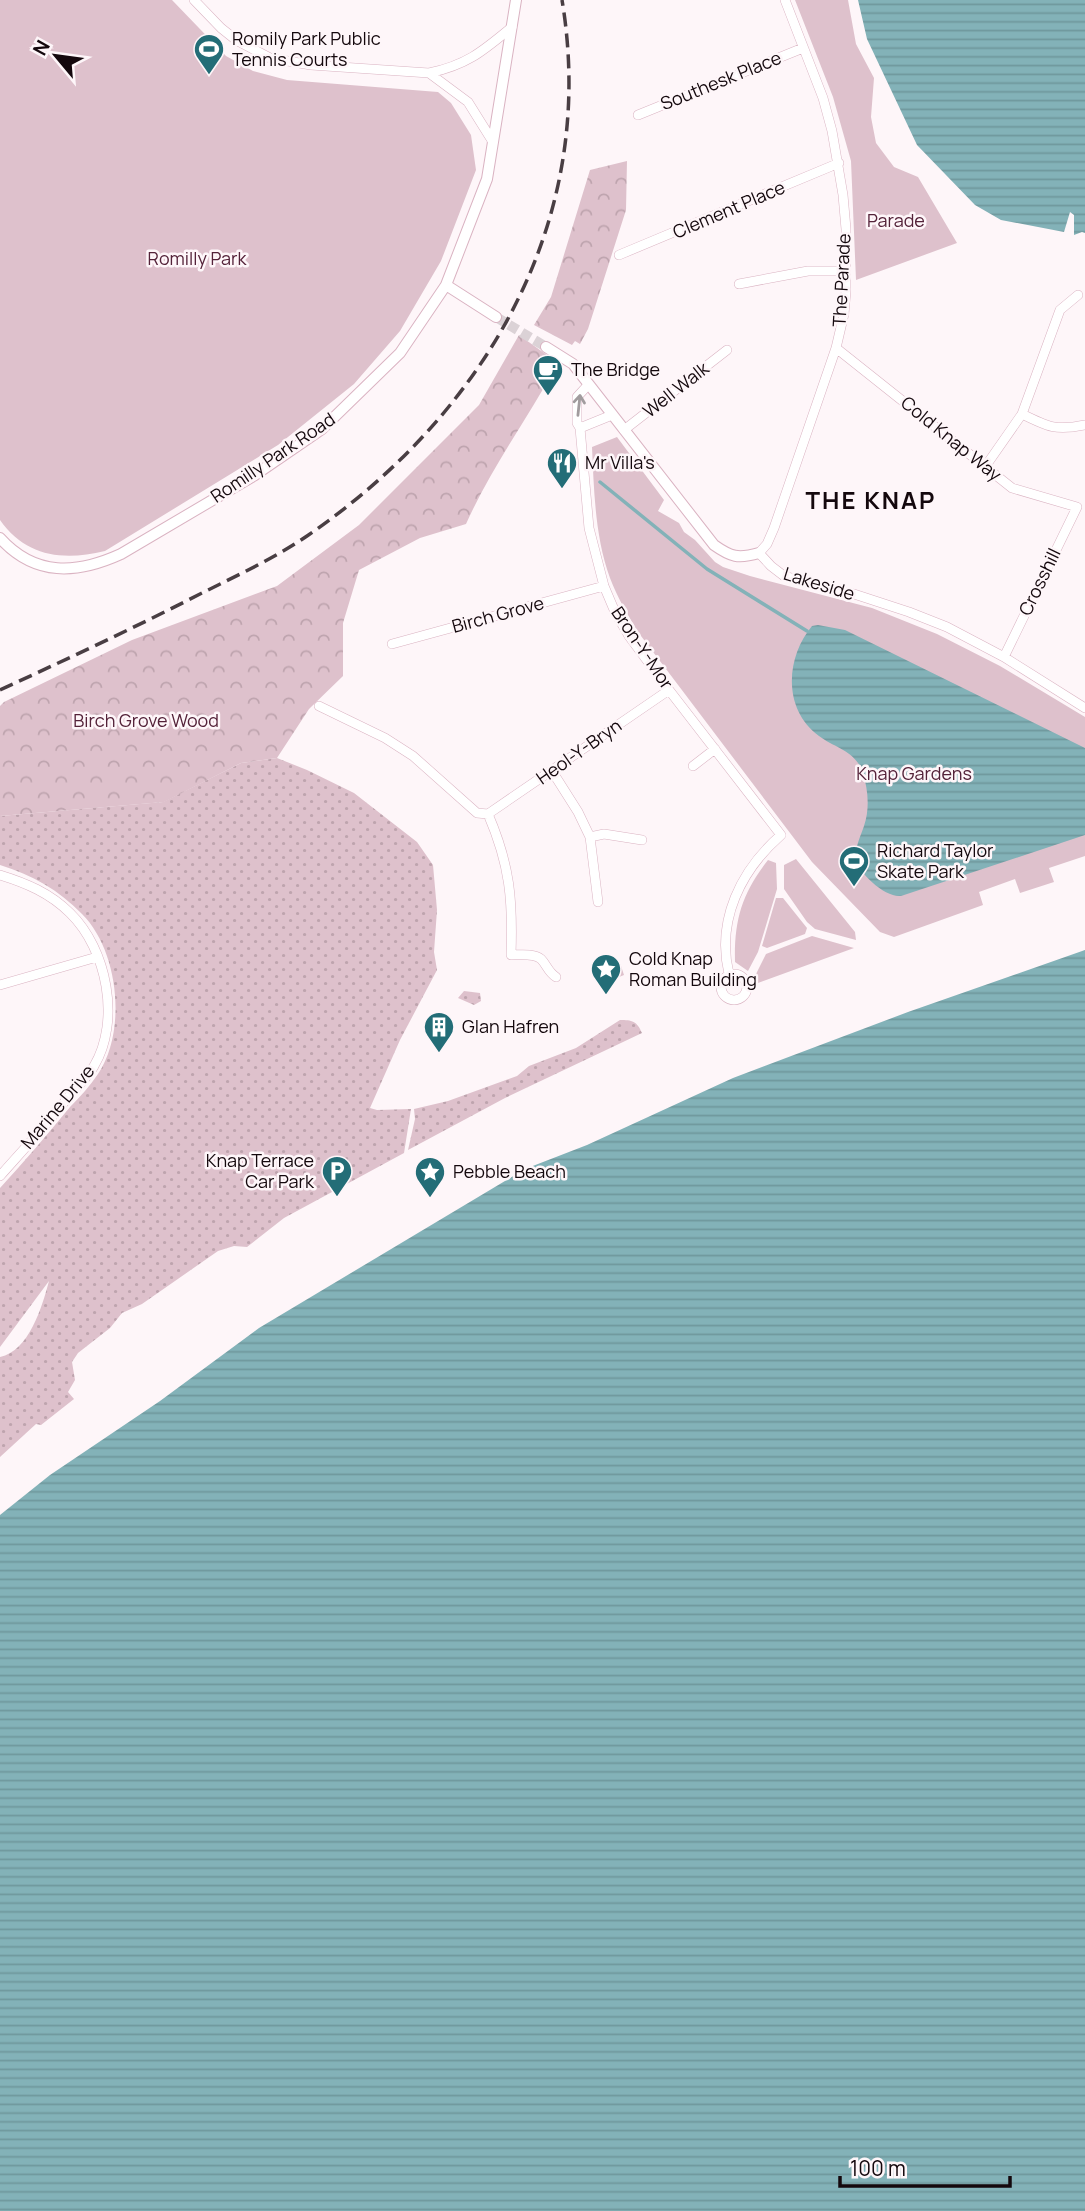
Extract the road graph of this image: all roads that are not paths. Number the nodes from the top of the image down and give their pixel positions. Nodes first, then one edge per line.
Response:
1 (194, 0) edge
2 (516, 0) edge
3 (785, 0) edge
4 (512, 27) junction
5 (803, 48) junction
6 (429, 72) junction
7 (638, 115) dead end
8 (494, 143) junction
9 (839, 163) junction
10 (619, 255) dead end
11 (846, 271) junction
12 (739, 284) dead end
13 (446, 285) junction
14 (1078, 295) dead end
15 (496, 317) tunnel mouth
16 (546, 347) tunnel mouth
17 (836, 348) junction
18 (727, 350) dead end
19 (588, 384) junction
20 (1022, 414) junction
21 (612, 415) junction
22 (1085, 425) edge
23 (580, 428) junction
24 (624, 430) junction
25 (985, 467) junction
26 (1077, 507) joint
27 (0, 538) edge
28 (759, 553) junction
29 (604, 586) junction
30 (393, 644) dead end
31 (1004, 657) junction
32 (669, 690) junction
33 (319, 706) dead end
34 (1085, 708) edge
35 (715, 748) junction
36 (693, 766) dead end
37 (552, 771) junction
38 (488, 814) junction
39 (590, 837) junction
40 (642, 840) dead end
41 (0, 875) edge
42 (598, 902) dead end
43 (97, 957) junction
44 (729, 974) dead end
45 (556, 977) dead end
46 (0, 985) edge
47 (0, 1176) edge

1 - 6 street
2 - 4 street, Romilly Park Road
3 - 5 street, The Parade
4 - 6 street
4 - 8 street, Romilly Park Road
5 - 7 street, Southesk Place
5 - 9 street, The Parade
6 - 8 street
8 - 13 street, Romilly Park Road
9 - 10 street, Clement Place
9 - 11 street, The Parade
11 - 12 street
11 - 17 street, The Parade
13 - 15 street
13 - 27 street, Romilly Park Road
14 - 20 street
16 - 19 street
17 - 25 street, Cold Knap Way
17 - 28 street, The Parade
18 - 24 street, Well Walk
19 - 21 street
23 -> 19 street, Bron-Y-Mor
20 - 22 street
20 - 25 street
21 - 23 street
21 - 24 street
23 - 29 street, Bron-Y-Mor
24 - 28 street
25 - 26 street, Cold Knap Way
26 - 31 street, Crosshill
28 - 31 street, Lakeside
29 - 30 street, Birch Grove
29 - 32 street, Bron-Y-Mor
31 - 34 street, Lakeside
32 - 35 street, Bron-Y-Mor
32 - 37 street, Heol-Y-Bryn
33 - 38 street
35 - 36 street
35 - 44 street, Bron-Y-Mor
37 - 38 street, Heol-Y-Bryn
37 - 39 street
38 - 45 street
39 - 40 street
39 - 42 street
41 - 43 street, Marine Drive
43 - 46 street
43 - 47 street, Marine Drive

